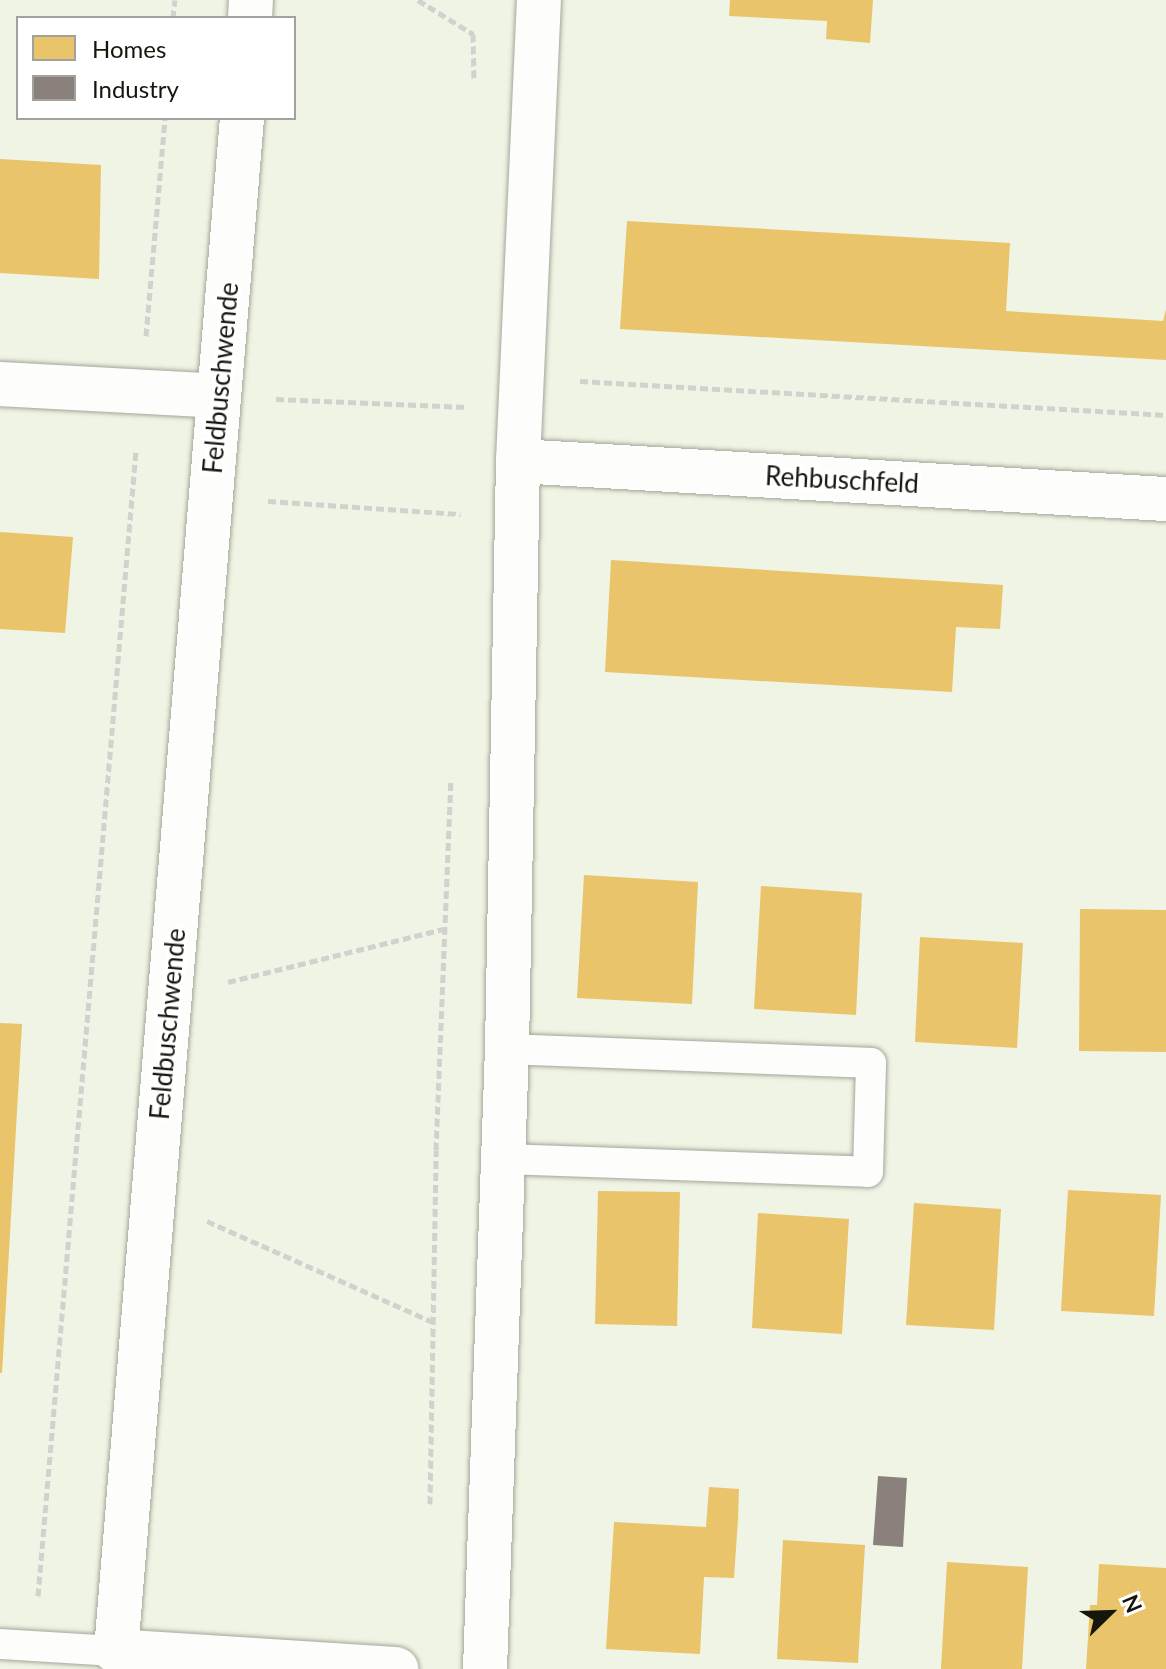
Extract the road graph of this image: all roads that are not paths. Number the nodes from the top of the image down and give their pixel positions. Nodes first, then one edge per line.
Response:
1 (539, 0) edge
2 (242, 120) edge
3 (0, 384) edge
4 (219, 396) junction
5 (518, 461) junction
6 (1166, 499) edge
7 (507, 1049) junction
8 (504, 1159) junction
9 (0, 1644) edge
10 (116, 1651) junction
11 (396, 1669) edge
12 (485, 1669) edge

1 - 5 street
2 - 4 street, Feldbuschwende
3 - 4 street
4 - 10 street, Feldbuschwende
5 - 6 street, Rehbuschfeld
5 - 7 street
7 - 8 street
7 - 8 lane
8 - 12 street
9 - 10 lane
10 - 11 street

